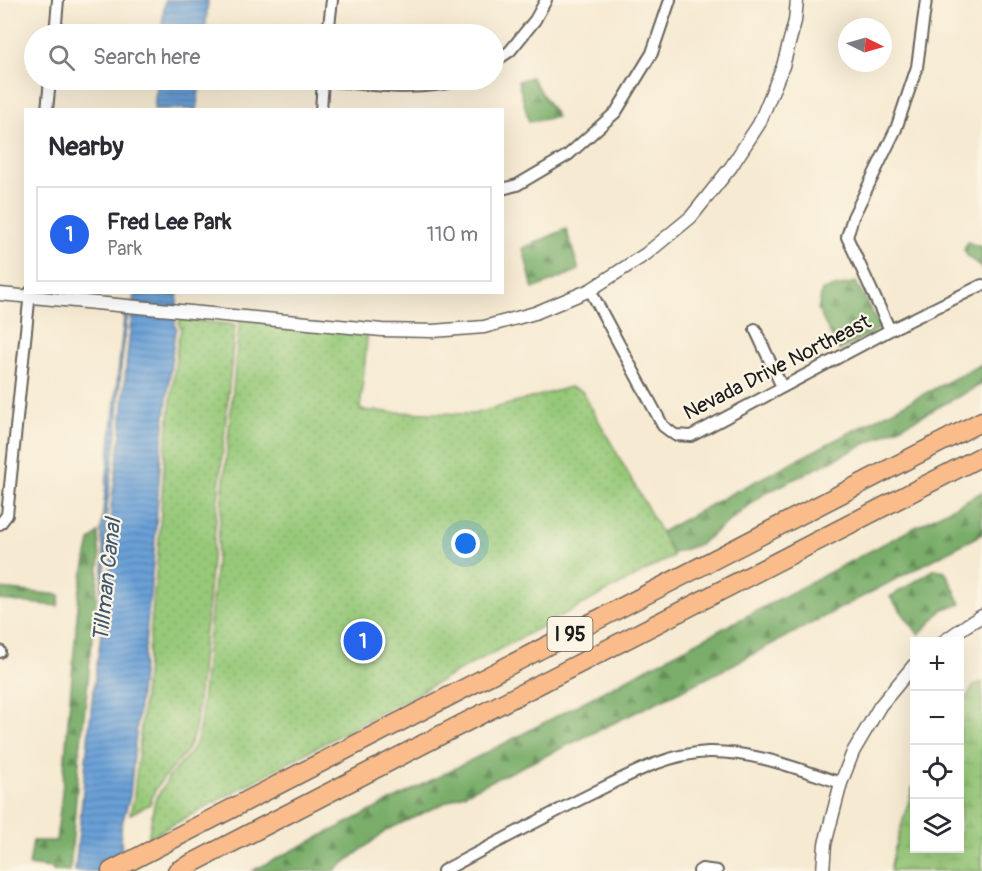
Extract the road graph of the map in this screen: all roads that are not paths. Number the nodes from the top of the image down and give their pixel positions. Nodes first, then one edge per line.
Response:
1 (58, 0) edge
2 (332, 0) edge
3 (546, 0) edge
4 (670, 0) edge
5 (797, 0) edge
6 (926, 0) edge
7 (56, 24) edge
8 (329, 24) edge
9 (504, 55) edge
10 (49, 90) edge
11 (322, 90) edge
12 (47, 108) edge
13 (321, 108) edge
14 (504, 188) edge
15 (982, 285) edge
16 (590, 290) junction
17 (0, 294) edge
18 (29, 295) edge
19 (755, 329) dead end
20 (890, 330) junction
21 (782, 387) junction
22 (982, 421) edge
23 (982, 456) edge
24 (0, 525) edge
25 (982, 616) edge
26 (950, 637) edge
27 (910, 671) edge
28 (841, 783) junction
29 (111, 871) edge
30 (177, 871) edge
31 (442, 871) edge
32 (699, 871) edge
33 (717, 871) edge
34 (823, 871) edge

1 - 7 street
2 - 8 street
3 - 9 street
4 - 14 street
5 - 16 street
6 - 20 street
10 - 12 street
11 - 13 street
15 - 20 street, Nevada Drive Northeast
16 - 18 street
16 - 21 street, Nevada Drive Northeast
17 - 18 street
18 - 24 street
19 - 21 street
20 - 21 street, Nevada Drive Northeast
22 - 29 highway, I 95
23 - 30 highway, I 95
25 - 26 street
27 - 28 street
28 - 31 street
28 - 34 street
32 - 33 street

